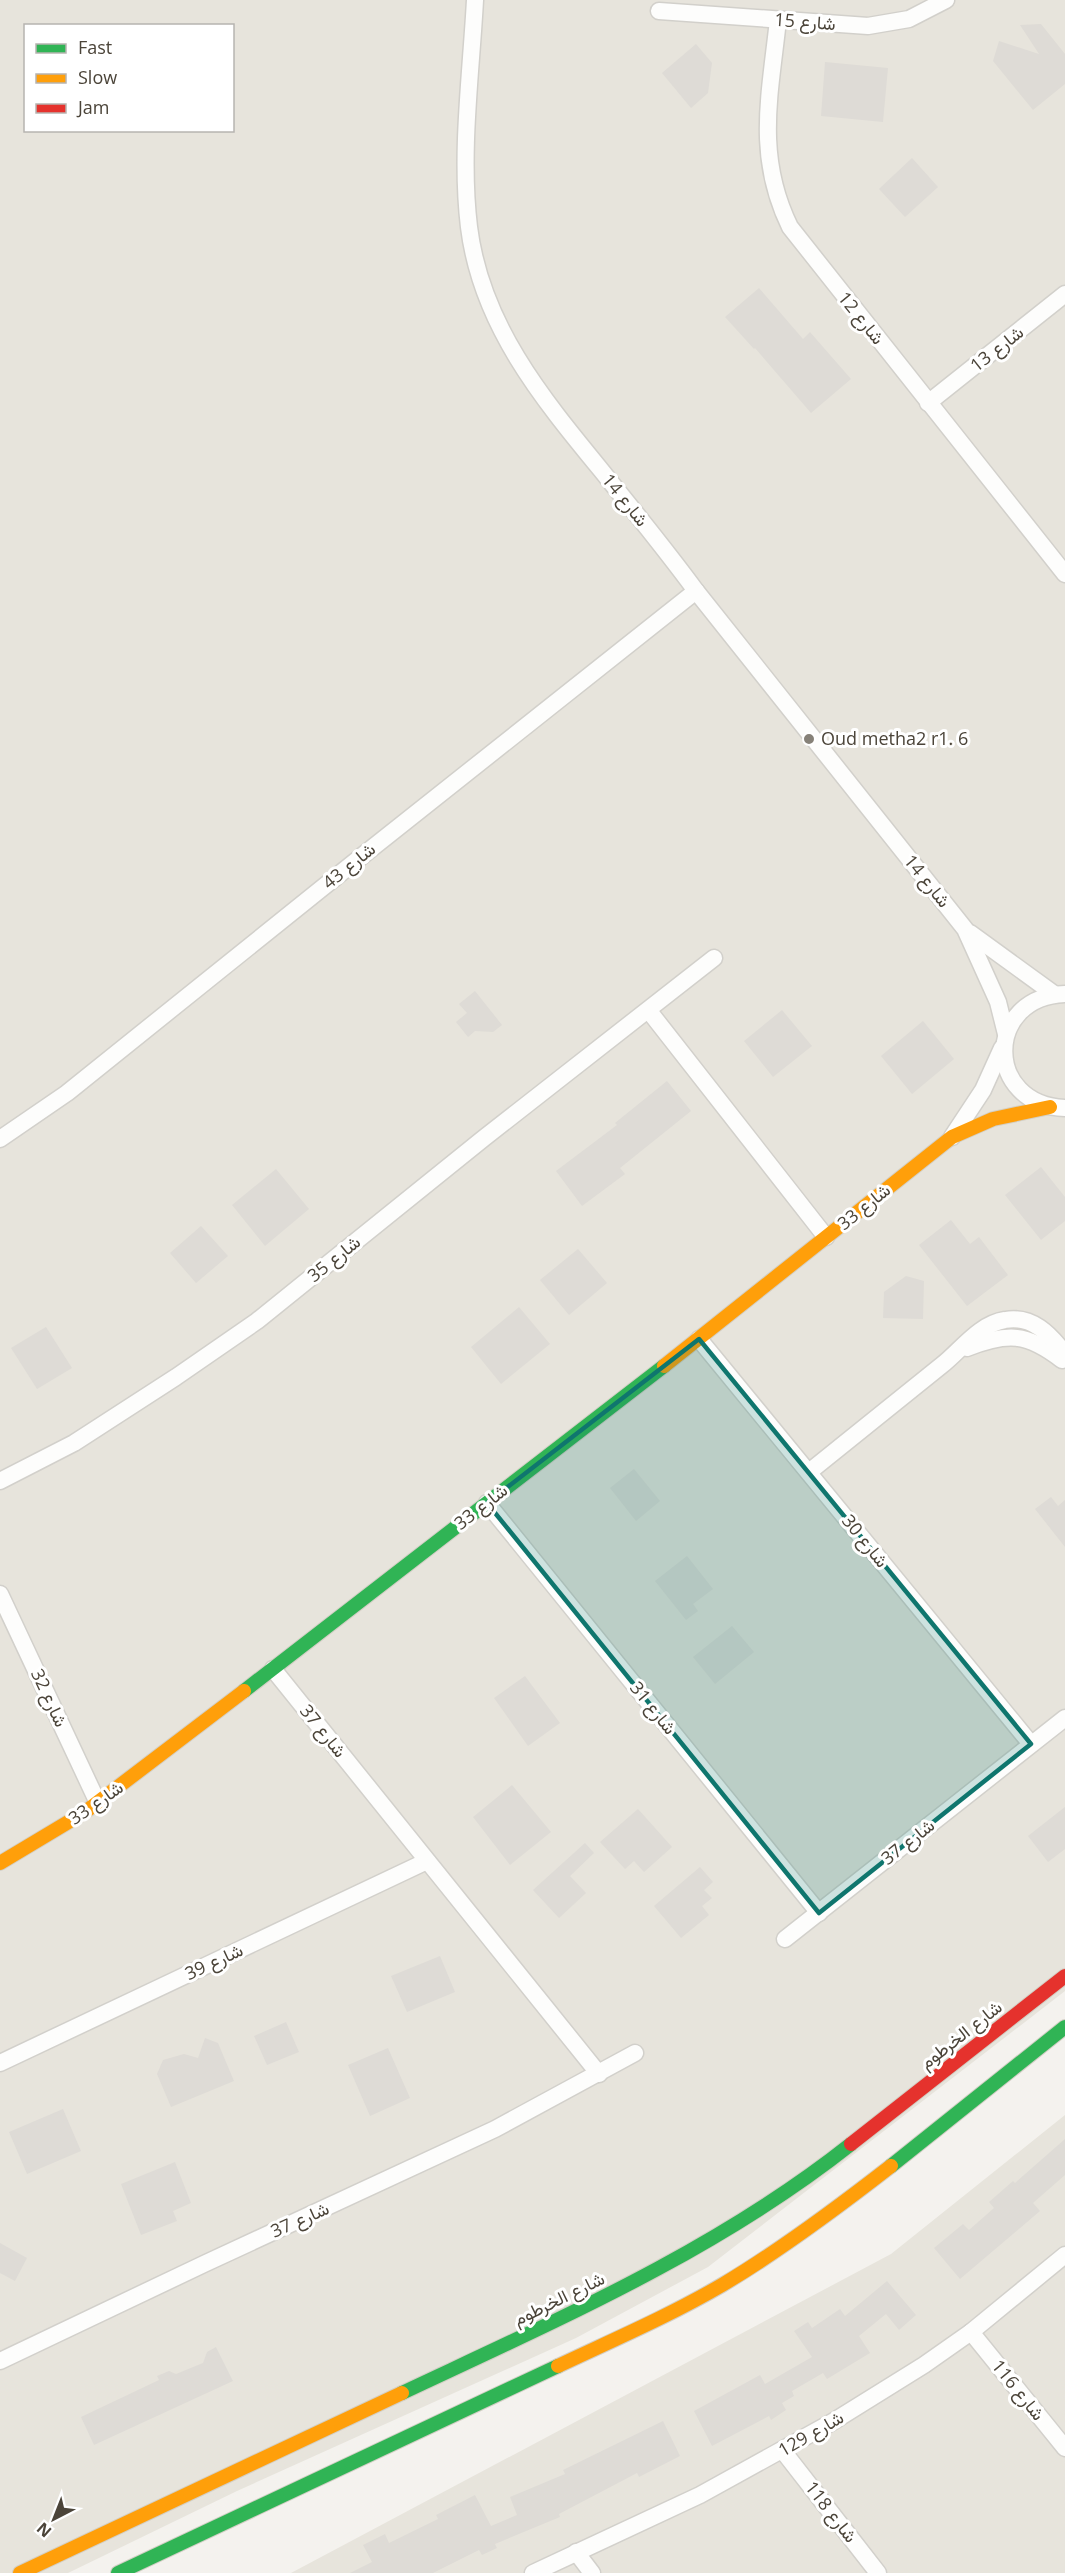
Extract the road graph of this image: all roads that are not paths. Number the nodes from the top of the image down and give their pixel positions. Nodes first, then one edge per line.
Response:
1 (475, 0) edge
2 (946, 0) edge
3 (658, 11) dead end
4 (778, 20) junction
5 (1065, 294) edge
6 (928, 403) junction
7 (1065, 574) edge
8 (696, 591) junction
9 (965, 929) junction
10 (714, 958) dead end
11 (1060, 994) edge
12 (649, 1011) junction
13 (1005, 1039) junction
14 (1057, 1108) edge
15 (952, 1137) junction
16 (0, 1139) edge
17 (826, 1237) junction
18 (699, 1339) junction
19 (1065, 1354) edge
20 (953, 1356) junction
21 (1065, 1362) edge
22 (809, 1472) junction
23 (0, 1481) edge
24 (487, 1503) junction
25 (0, 1594) edge
26 (273, 1669) junction
27 (1065, 1718) edge
28 (1031, 1744) junction
29 (98, 1803) junction
30 (427, 1861) junction
31 (0, 1863) edge
32 (819, 1913) junction
33 (785, 1940) dead end
34 (1065, 1976) edge
35 (1065, 2027) edge
36 (635, 2053) dead end
37 (0, 2063) edge
38 (599, 2074) junction
39 (1065, 2255) edge
40 (971, 2331) junction
41 (0, 2361) edge
42 (1065, 2448) edge
43 (783, 2451) junction
44 (576, 2552) junction
45 (20, 2573) edge
46 (118, 2573) edge
47 (533, 2573) edge
48 (592, 2573) edge
49 (879, 2573) edge

1 - 8 street, شارع 14
2 - 4 street, شارع 15
3 - 4 street, شارع 15
4 - 6 street, شارع 12
5 - 6 street, شارع 13
6 - 7 street, شارع 12
8 - 9 street, شارع 14
8 - 16 street, شارع 43
9 - 11 street, شارع 14
9 - 13 street, شارع 14
10 - 12 street, شارع 35
11 - 13 street, شارع 33
12 - 17 street
12 - 23 street, شارع 35
13 - 14 street, شارع 14
13 - 15 street, شارع 33
14 - 15 main road, شارع 33
15 - 17 main road, شارع 33
17 - 18 main road, شارع 33
18 - 22 street, شارع 30
18 - 24 main road, شارع 33
19 - 20 street
20 - 21 street
20 - 22 street
22 - 28 street, شارع 30
24 - 26 main road, شارع 33
24 - 32 street, شارع 31
25 - 29 street, شارع 32
26 - 29 main road, شارع 33
26 - 30 street, شارع 37
27 - 28 street
28 - 32 street, شارع 37
29 - 31 main road, شارع 33
30 - 37 street, شارع 39
30 - 38 street, شارع 37
32 - 33 street, شارع 37
34 - 45 main road, شارع الخرطوم
35 - 46 main road
36 - 38 street, شارع 37
38 - 41 street, شارع 37
39 - 40 street, شارع 129
40 - 42 street, شارع 116
40 - 43 street, شارع 129
43 - 44 street, شارع 129
43 - 49 street, شارع 118
44 - 47 street, شارع 129
44 - 48 street

